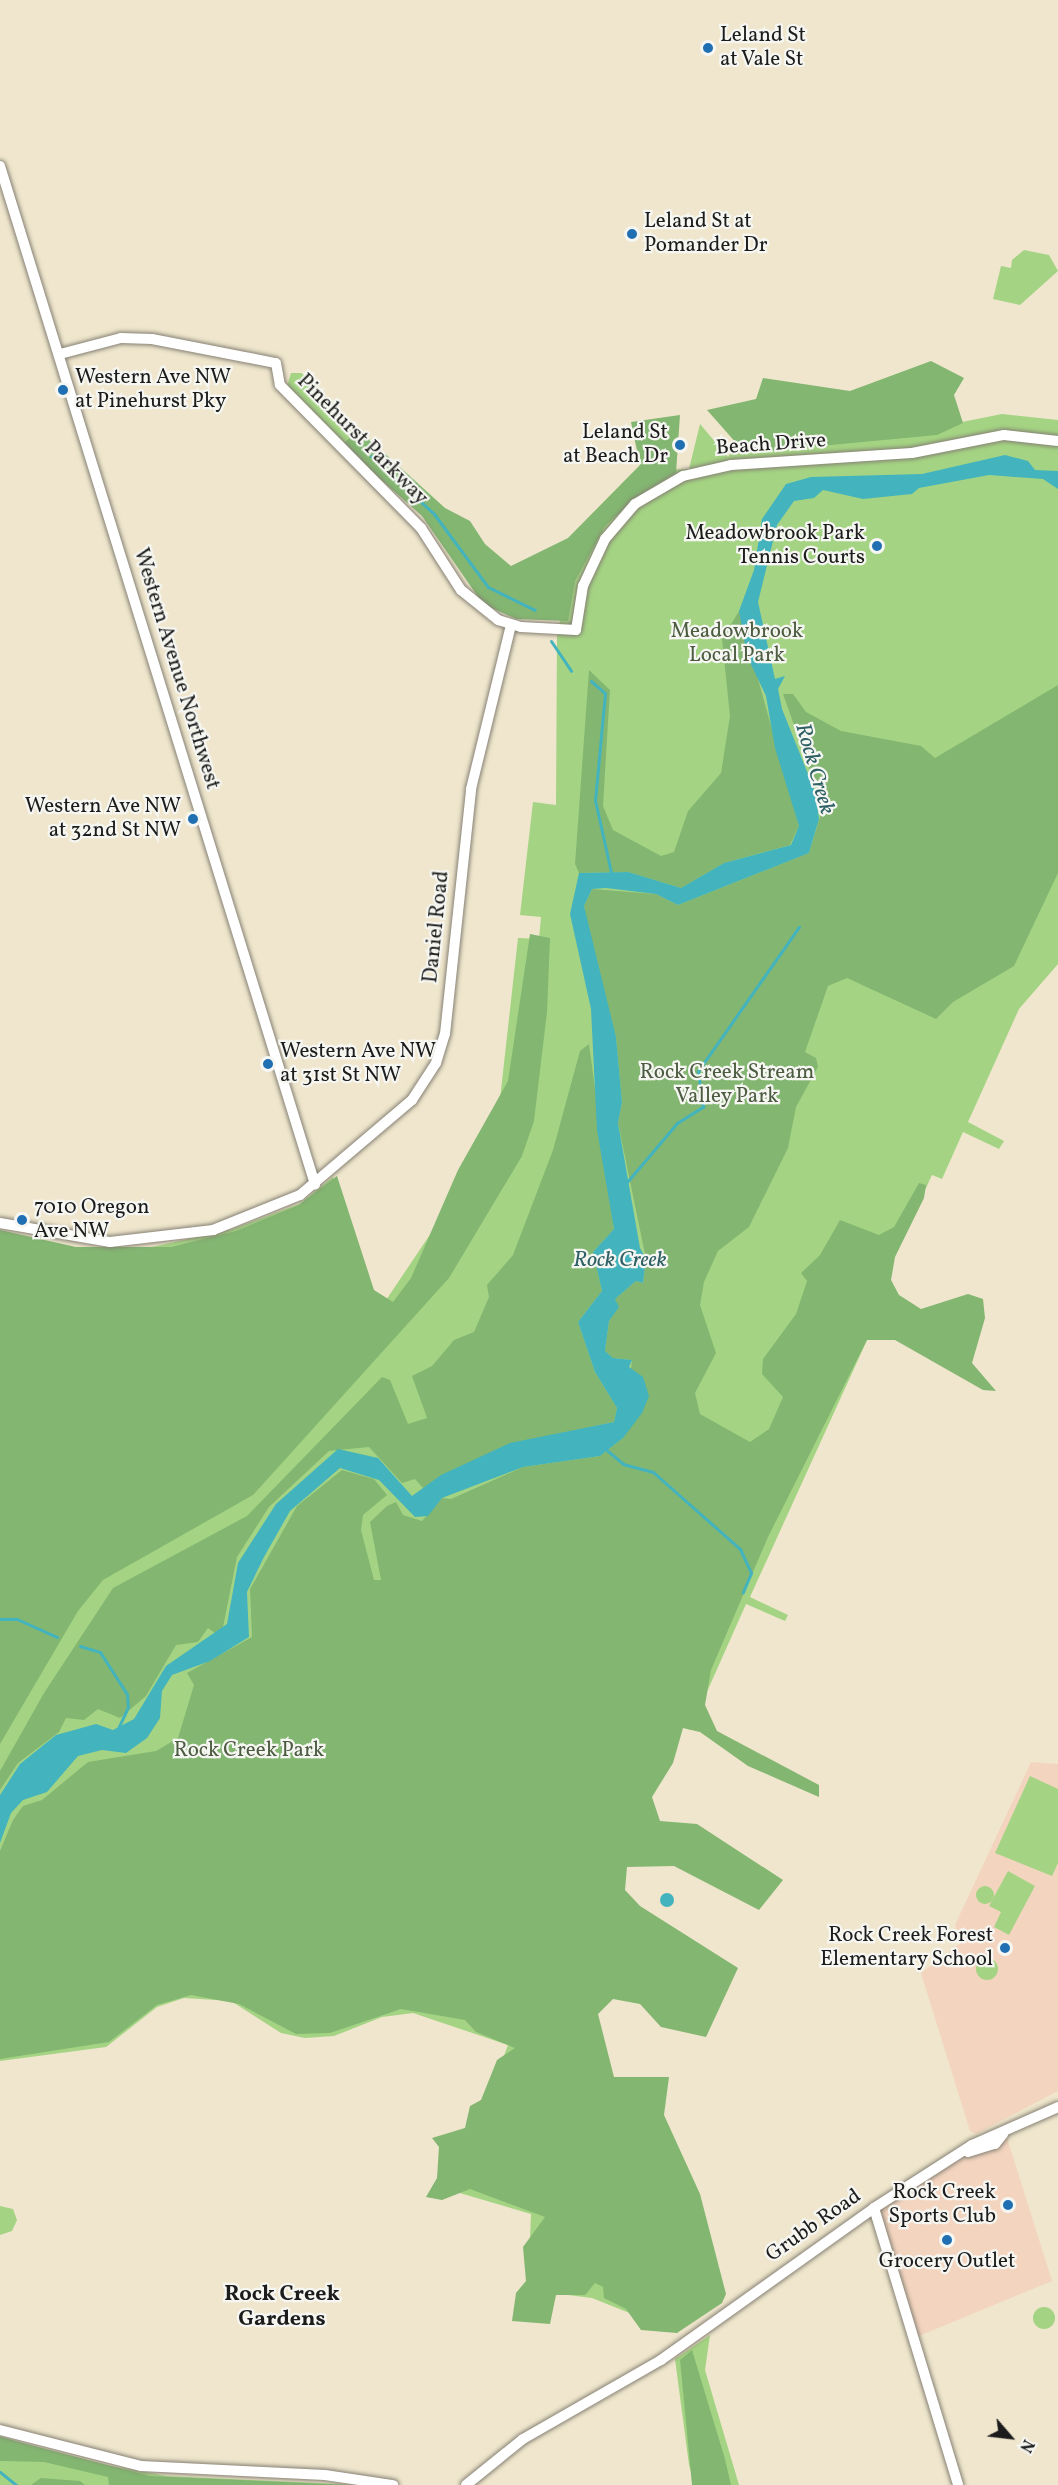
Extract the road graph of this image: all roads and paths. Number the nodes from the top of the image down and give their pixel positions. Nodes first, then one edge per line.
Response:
1 (0, 166) edge
2 (60, 354) junction
3 (1058, 441) edge
4 (511, 626) junction
5 (315, 1184) junction
6 (0, 1223) edge
7 (1058, 2107) edge
8 (874, 2208) junction
9 (0, 2430) edge
10 (393, 2485) edge
11 (465, 2485) edge
12 (958, 2485) edge

1 - 2 street, Western Avenue Northwest
2 - 4 street, Pinehurst Parkway
2 - 5 street, Western Avenue Northwest
3 - 4 street, Beach Drive
4 - 5 street, Daniel Road
5 - 6 street, Daniel Road
7 - 8 street, Grubb Road
8 - 11 street, Grubb Road
8 - 12 street
9 - 10 street

